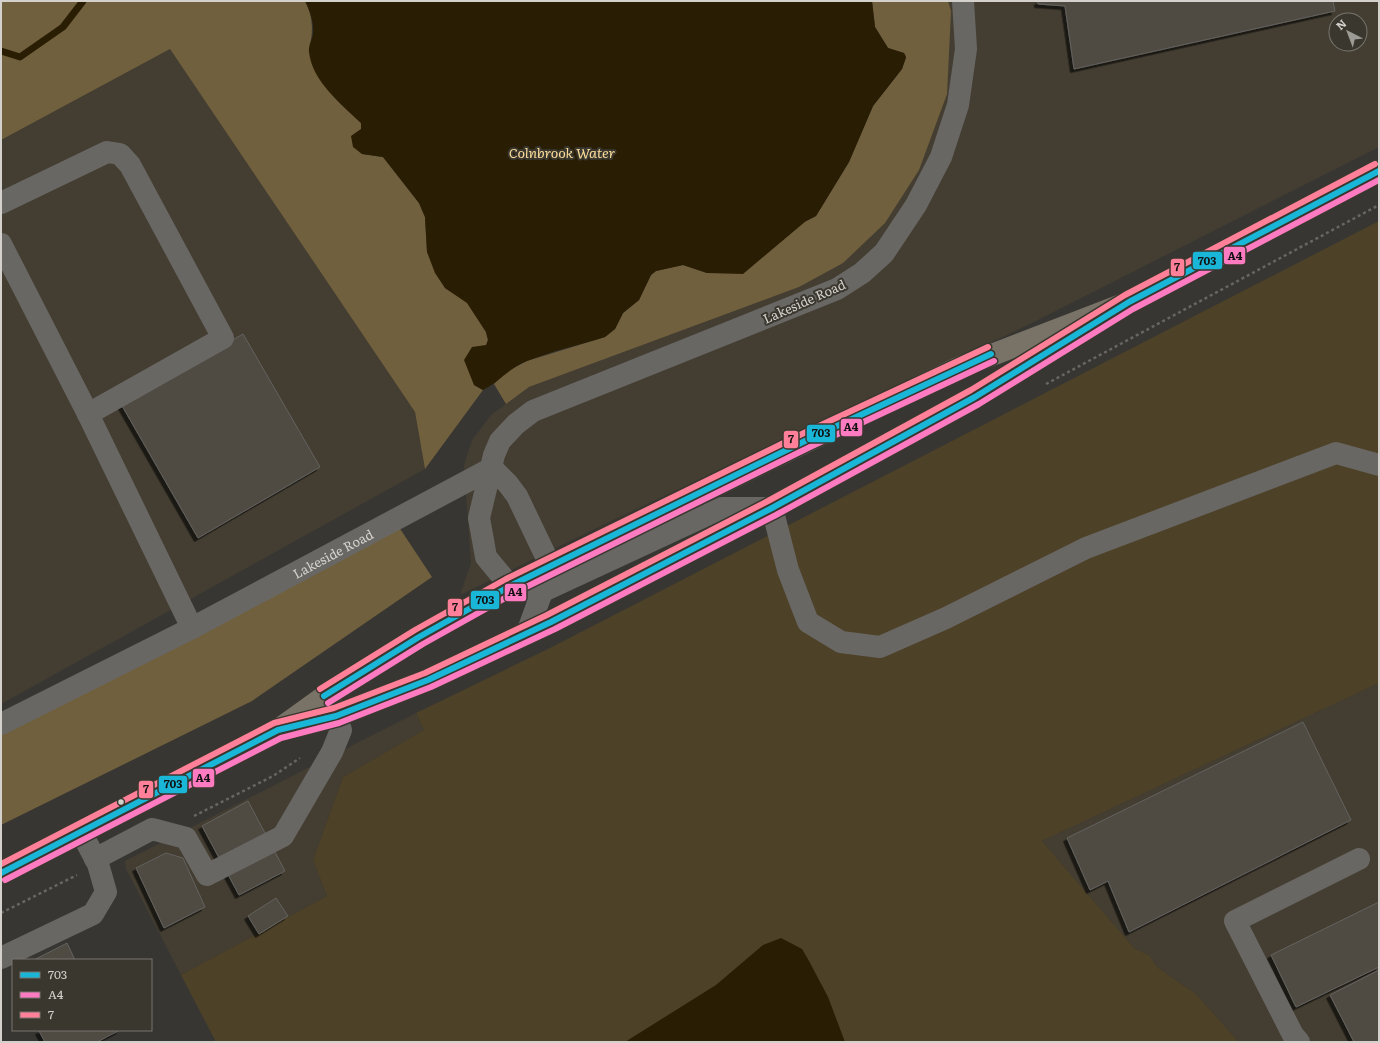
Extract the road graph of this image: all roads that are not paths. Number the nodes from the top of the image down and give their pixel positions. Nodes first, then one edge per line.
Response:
1 (963, 1) edge
2 (1379, 171) edge
3 (1, 203) edge
4 (1, 244) edge
5 (1129, 302) junction
6 (88, 414) junction
7 (1379, 464) edge
8 (492, 468) junction
9 (772, 508) junction
10 (551, 566) junction
11 (510, 586) junction
12 (542, 592) junction
13 (192, 628) junction
14 (527, 633) junction
15 (328, 694) junction
16 (336, 716) junction
17 (1, 724) edge
18 (278, 730) junction
19 (81, 832) junction
20 (95, 859) junction
21 (1358, 859) dead end
22 (1, 873) edge
23 (1, 958) edge
24 (1299, 1042) edge

1 - 8 lane, Lakeside Road
2 - 5 highway
3 - 6 lane
4 - 6 lane
5 - 9 highway
5 - 10 highway
6 - 13 lane
7 - 9 lane
8 - 10 lane
8 - 11 lane, Lakeside Road
8 - 13 lane, Lakeside Road
9 - 12 lane
9 - 14 highway
10 - 11 highway
10 - 12 lane
11 - 12 lane
11 - 15 highway
12 - 14 lane
13 - 17 lane, Lakeside Road
14 - 16 highway
15 - 16 lane
15 - 18 highway
16 - 18 highway
16 - 20 lane
18 - 19 highway
19 - 20 lane
19 - 22 highway
20 - 23 lane
21 - 24 lane

